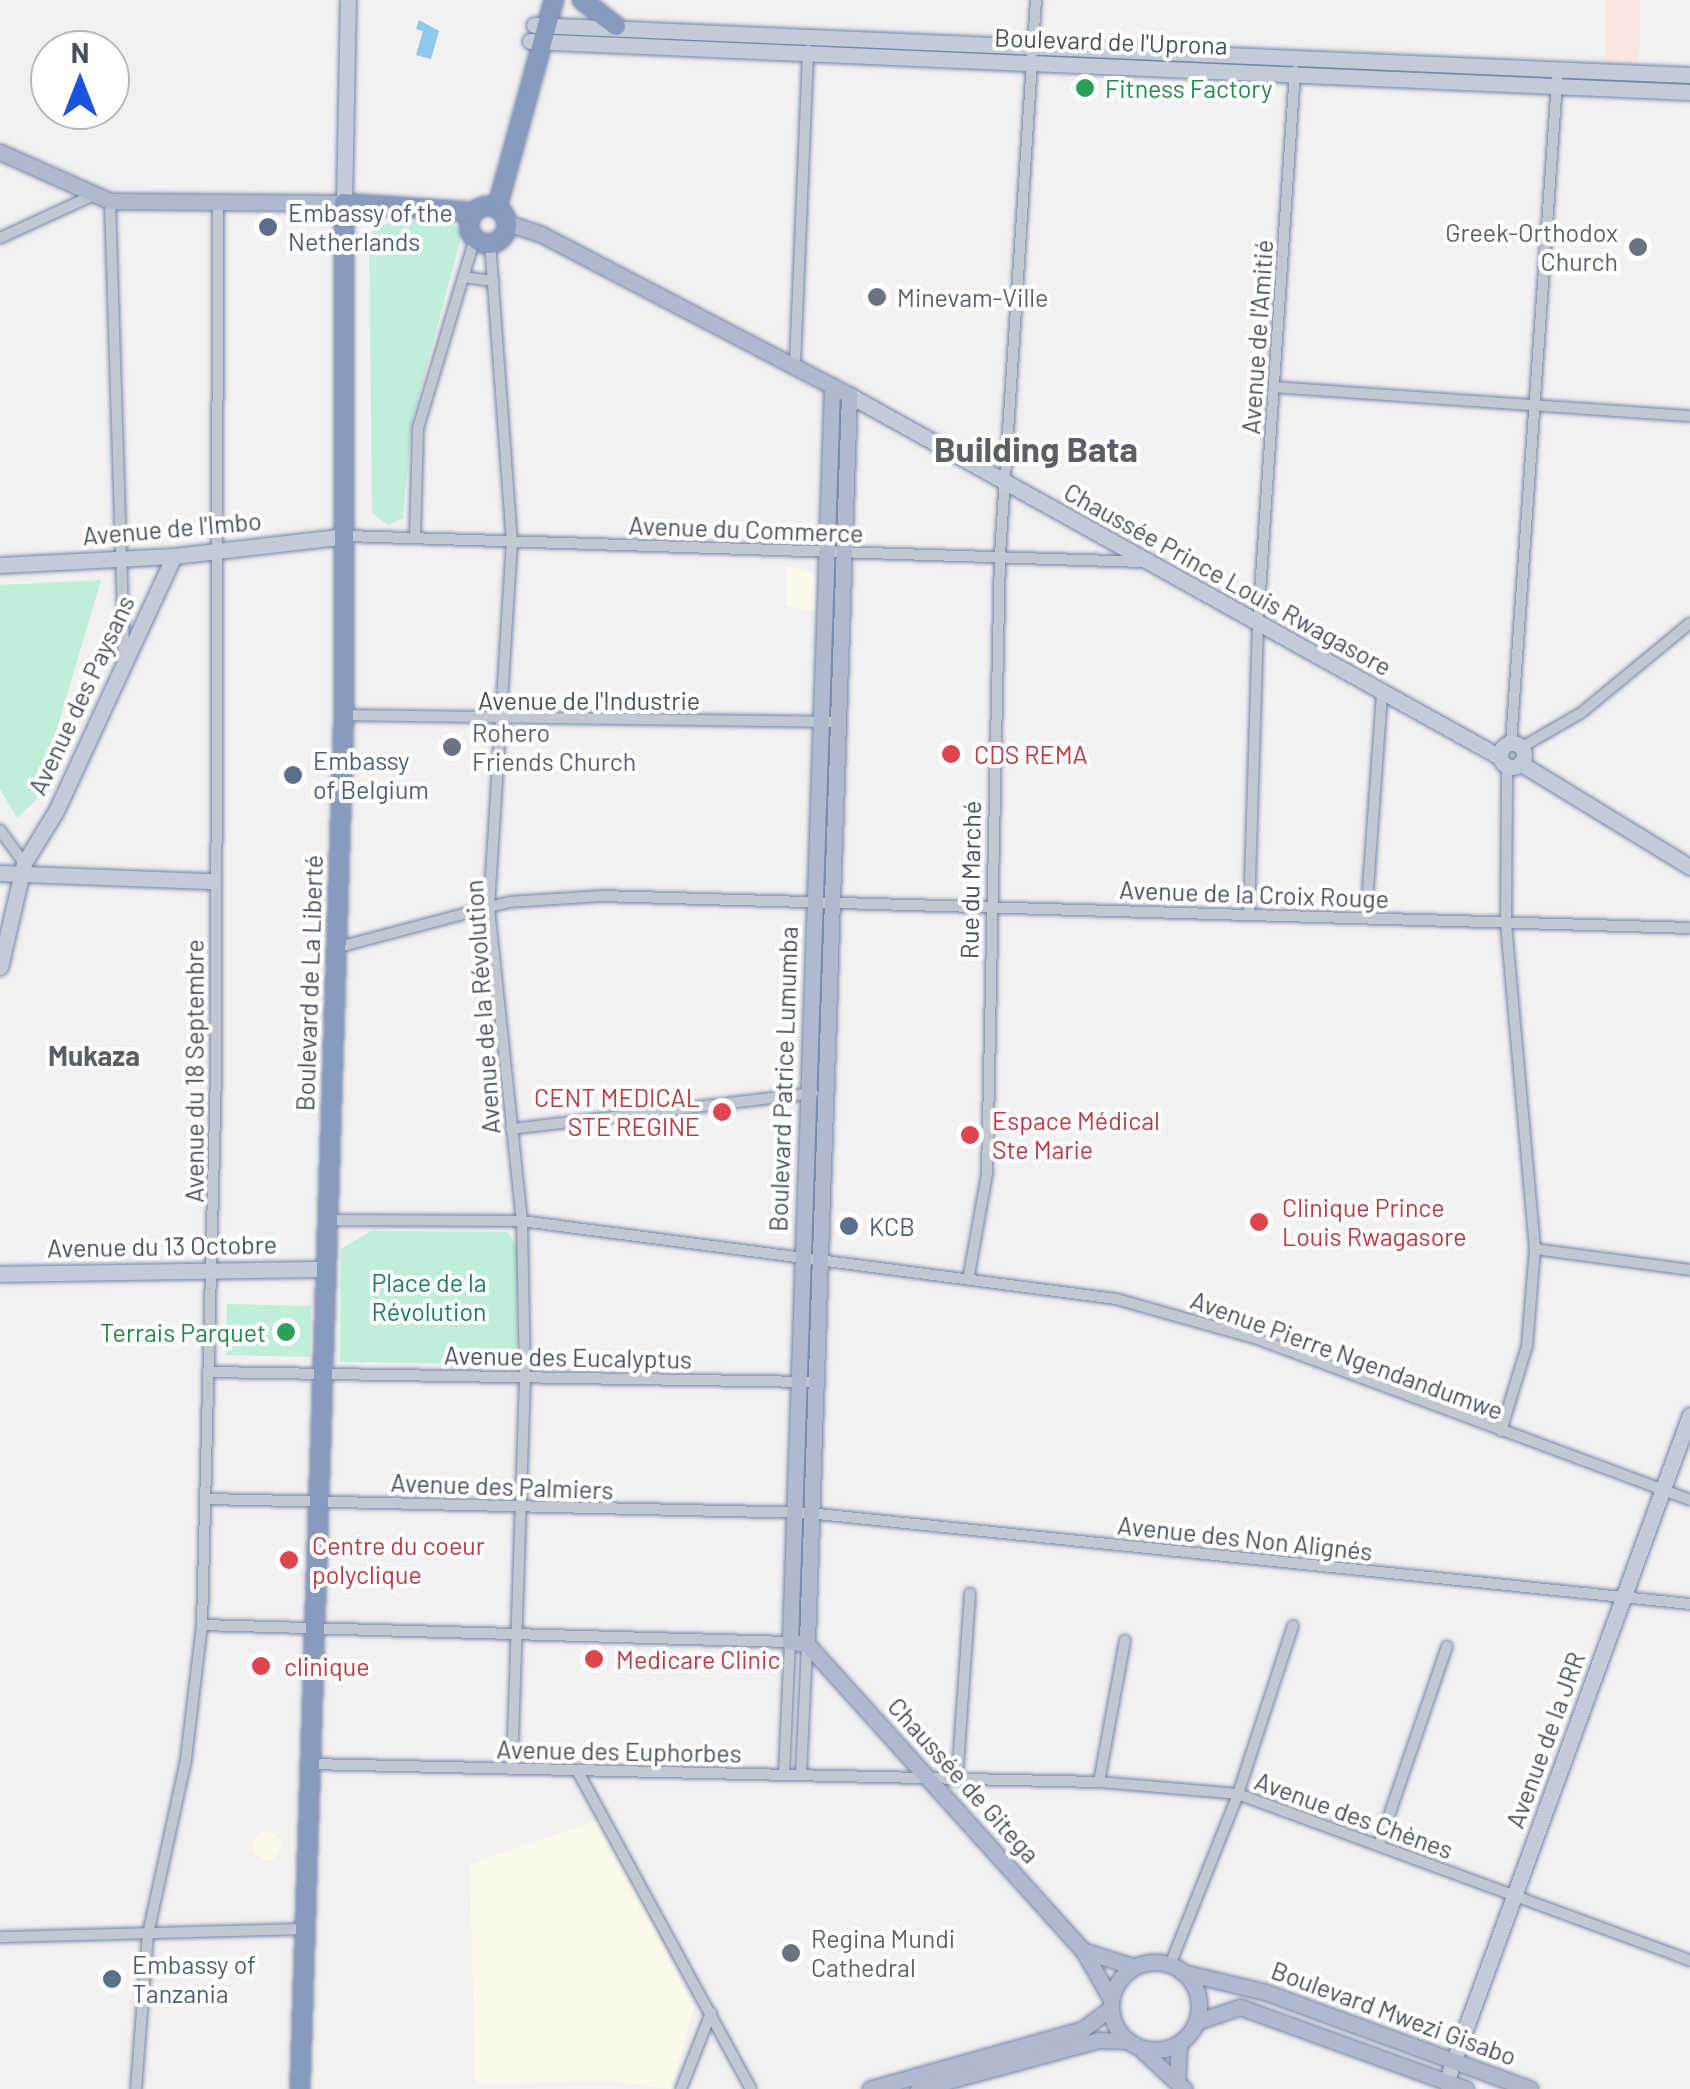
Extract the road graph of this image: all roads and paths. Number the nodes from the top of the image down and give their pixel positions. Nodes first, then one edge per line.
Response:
1 (348, 0) edge
2 (541, 0) edge
3 (554, 0) edge
4 (582, 0) edge
5 (1036, 0) edge
6 (594, 26) junction
7 (616, 26) junction
8 (538, 33) junction
9 (808, 34) junction
10 (1032, 42) junction
11 (594, 43) junction
12 (808, 53) junction
13 (1295, 55) junction
14 (1031, 62) junction
15 (1558, 68) junction
16 (1294, 74) junction
17 (1690, 75) edge
18 (1557, 86) junction
19 (1690, 92) edge
20 (0, 152) edge
21 (102, 198) junction
22 (218, 203) junction
23 (344, 203) junction
24 (491, 212) junction
25 (0, 238) edge
26 (482, 241) junction
27 (464, 277) junction
28 (494, 281) junction
29 (795, 364) junction
30 (832, 386) junction
31 (1274, 387) junction
32 (848, 396) junction
33 (1533, 405) junction
34 (1690, 416) edge
35 (1004, 484) junction
36 (347, 536) junction
37 (415, 537) junction
38 (512, 541) junction
39 (833, 552) junction
40 (217, 553) junction
41 (1000, 555) junction
42 (174, 556) junction
43 (119, 560) junction
44 (1145, 562) junction
45 (0, 565) edge
46 (1258, 622) junction
47 (1690, 623) edge
48 (124, 658) junction
49 (1382, 693) junction
50 (344, 715) junction
51 (502, 720) junction
52 (828, 722) junction
53 (1512, 755) junction
54 (0, 830) edge
55 (1690, 867) edge
56 (24, 869) junction
57 (0, 872) edge
58 (213, 881) junction
59 (823, 905) junction
60 (489, 908) junction
61 (988, 909) junction
62 (1249, 912) junction
63 (1366, 918) junction
64 (1506, 925) junction
65 (1690, 928) edge
66 (334, 948) junction
67 (0, 967) edge
68 (814, 1093) junction
69 (511, 1129) junction
70 (326, 1220) junction
71 (522, 1222) junction
72 (1534, 1249) junction
73 (809, 1255) junction
74 (213, 1268) junction
75 (325, 1269) junction
76 (1690, 1270) edge
77 (0, 1274) edge
78 (969, 1275) junction
79 (323, 1371) junction
80 (208, 1372) junction
81 (525, 1378) junction
82 (805, 1382) junction
83 (1690, 1415) edge
84 (1501, 1432) junction
85 (1663, 1489) junction
86 (207, 1499) junction
87 (321, 1500) junction
88 (1690, 1500) edge
89 (522, 1507) junction
90 (802, 1513) junction
91 (970, 1593) dead end
92 (1622, 1598) junction
93 (1690, 1604) edge
94 (202, 1625) junction
95 (1292, 1626) dead end
96 (314, 1632) junction
97 (517, 1637) junction
98 (1125, 1640) dead end
99 (790, 1642) junction
100 (807, 1644) junction
101 (1447, 1646) dead end
102 (309, 1764) junction
103 (512, 1769) junction
104 (577, 1770) junction
105 (784, 1774) junction
106 (801, 1774) junction
107 (929, 1779) junction
108 (956, 1780) junction
109 (1099, 1782) junction
110 (1238, 1794) junction
111 (1379, 1845) junction
112 (1517, 1895) junction
113 (301, 1929) junction
114 (148, 1934) junction
115 (0, 1937) edge
116 (1083, 1950) junction
117 (1690, 1960) edge
118 (1135, 1967) junction
119 (1176, 1969) junction
120 (1111, 2003) junction
121 (711, 2013) junction
122 (1196, 2022) junction
123 (1178, 2043) junction
124 (1133, 2044) junction
125 (1454, 2060) junction
126 (961, 2071) junction
127 (1446, 2082) junction
128 (1181, 2085) edge
129 (136, 2089) edge
130 (300, 2089) edge
131 (681, 2089) edge
132 (751, 2089) edge
133 (870, 2089) edge
134 (918, 2089) edge
135 (1466, 2089) edge
136 (1530, 2089) edge

1 - 23 street
2 - 8 highway
3 - 8 highway
4 - 7 highway
5 - 10 street, Rue du Marché
6 - 7 street, Boulevard de l'Uprona
6 - 8 street, Boulevard de l'Uprona
6 - 11 street
7 - 9 street, Boulevard de l'Uprona
8 - 11 street, Boulevard de l'Uprona
8 - 24 highway
9 - 10 street, Boulevard de l'Uprona
9 - 12 street
10 - 13 street, Boulevard de l'Uprona
10 - 14 street, Rue du Marché
11 - 12 street, Boulevard de l'Uprona
12 - 14 street, Boulevard de l'Uprona
12 - 29 street
13 - 15 street, Boulevard de l'Uprona
13 - 16 street, Avenue de l'Amitié
14 - 16 street, Boulevard de l'Uprona
14 - 35 street, Rue du Marché
15 - 17 street, Boulevard de l'Uprona
15 - 18 street
16 - 18 street, Boulevard de l'Uprona
16 - 31 street, Avenue de l'Amitié
18 - 19 street, Boulevard de l'Uprona
18 - 33 street
20 - 21 main road
21 - 22 main road
21 - 25 street
21 - 43 street, Avenue des Paysans
22 - 23 main road
22 - 40 street, Avenue du 18 Septembre
23 - 24 highway
23 - 36 highway, Boulevard de La Liberté
24 - 26 highway
24 - 26 highway
24 - 29 main road, Chaussée Prince Louis Rwagasore
26 - 27 street
26 - 28 street, Avenue de la Révolution
27 - 28 street
27 - 37 street
28 - 38 street, Avenue de la Révolution
29 - 30 main road, Chaussée Prince Louis Rwagasore
30 - 32 main road, Chaussée Prince Louis Rwagasore
30 - 39 main road, Boulevard Patrice Lumumba
31 - 33 street
31 - 46 street, Avenue de l'Amitié
32 - 35 street, Chaussée Prince Louis Rwagasore
32 - 39 main road, Boulevard Patrice Lumumba
33 - 34 street
33 - 53 street
35 - 41 street, Rue du Marché
35 - 44 street, Chaussée Prince Louis Rwagasore
36 - 37 street, Avenue du Commerce
36 - 40 street, Avenue de l'Imbo
36 - 50 highway, Boulevard de La Liberté
37 - 38 street, Avenue du Commerce
38 - 39 street, Avenue du Commerce
38 - 51 street, Avenue de la Révolution
39 - 41 street, Avenue du Commerce
39 - 52 main road, Boulevard Patrice Lumumba
40 - 42 street, Avenue de l'Imbo
40 - 58 street, Avenue du 18 Septembre
41 - 44 street, Avenue du Commerce
41 - 61 street, Rue du Marché
42 - 43 street, Avenue de l'Imbo
42 - 48 street, Avenue des Paysans
43 - 45 street, Avenue de l'Imbo
43 - 48 street, Avenue des Paysans
44 - 46 street, Chaussée Prince Louis Rwagasore
46 - 49 street, Chaussée Prince Louis Rwagasore
46 - 62 street, Avenue de l'Amitié
47 - 53 street
48 - 56 street, Avenue des Paysans
49 - 53 street, Chaussée Prince Louis Rwagasore
49 - 63 street
50 - 51 street, Avenue de l'Industrie
50 - 66 highway, Boulevard de La Liberté
51 - 52 street, Avenue de l'Industrie
51 - 60 street, Avenue de la Révolution
52 - 59 main road, Boulevard Patrice Lumumba
53 - 55 street, Chaussée Prince Louis Rwagasore
53 - 64 street
54 - 56 street
56 - 57 street
56 - 58 street
56 - 67 street, Avenue des Paysans
58 - 74 street, Avenue du 18 Septembre
59 - 60 street, Avenue de la Croix Rouge
59 - 61 street, Avenue de la Croix Rouge
59 - 68 main road, Boulevard Patrice Lumumba
60 - 66 street, Avenue de la Croix Rouge
60 - 69 street, Avenue de la Révolution
61 - 62 street, Avenue de la Croix Rouge
61 - 78 street, Rue du Marché
62 - 63 street, Avenue de la Croix Rouge
63 - 64 street, Avenue de la Croix Rouge
64 - 65 street, Avenue de la Croix Rouge
64 - 72 street
66 - 70 highway, Boulevard de La Liberté
68 - 69 street
68 - 73 main road, Boulevard Patrice Lumumba
69 - 71 street, Avenue de la Révolution
70 - 71 street, Avenue Pierre Ngendandumwe
70 - 75 highway, Boulevard de La Liberté
71 - 73 street, Avenue Pierre Ngendandumwe
71 - 81 street, Avenue de la Révolution
72 - 76 street
72 - 84 street
73 - 78 street, Avenue Pierre Ngendandumwe
73 - 82 main road, Boulevard Patrice Lumumba
74 - 75 street, Avenue du 13 Octobre
74 - 77 street, Avenue du 13 Octobre
74 - 80 street, Avenue du 18 Septembre
75 - 79 highway, Boulevard de La Liberté
78 - 84 street, Avenue Pierre Ngendandumwe
79 - 80 street, Avenue des Eucalyptus
79 - 81 street, Avenue des Eucalyptus
79 - 87 highway, Boulevard de La Liberté
80 - 86 street, Avenue du 18 Septembre
81 - 82 street, Avenue des Eucalyptus
81 - 89 street, Avenue de la Révolution
82 - 90 main road, Boulevard Patrice Lumumba
83 - 85 street, Avenue de la JRR
84 - 85 street, Avenue Pierre Ngendandumwe
85 - 88 street, Avenue Pierre Ngendandumwe
85 - 92 street, Avenue de la JRR
86 - 87 street, Avenue des Palmiers
86 - 94 street, Avenue du 18 Septembre
87 - 89 street, Avenue des Palmiers
87 - 96 highway, Boulevard de La Liberté
89 - 90 street, Avenue des Palmiers
89 - 97 street, Avenue de la Révolution
90 - 92 street, Avenue des Non Alignés
90 - 99 main road, Boulevard Patrice Lumumba
90 - 100 main road, Boulevard Patrice Lumumba
91 - 108 street
92 - 93 street, Avenue des Non Alignés
92 - 112 street, Avenue de la JRR
94 - 96 street
94 - 114 street, Avenue du 18 Septembre
95 - 110 street
96 - 97 street
96 - 102 highway, Boulevard de La Liberté
97 - 99 street
97 - 103 street, Avenue de la Révolution
98 - 109 street
99 - 100 main road
99 - 105 street, Boulevard Patrice Lumumba
100 - 106 street, Boulevard Patrice Lumumba
100 - 107 main road, Chaussée de Gitega
101 - 111 street
102 - 103 street, Avenue des Euphorbes
102 - 113 highway
103 - 104 street, Avenue des Euphorbes
104 - 105 street, Avenue des Euphorbes
104 - 121 street
105 - 106 street, Avenue des Euphorbes
106 - 107 street, Avenue des Euphorbes
107 - 108 street, Avenue des Chènes
107 - 116 main road, Chaussée de Gitega
108 - 109 street, Avenue des Chènes
109 - 110 street, Avenue des Chènes
110 - 111 street, Avenue des Chènes
110 - 119 street
111 - 112 street, Avenue des Chènes
112 - 117 street, Avenue des Chènes
112 - 125 street, Avenue de la JRR
113 - 114 street
113 - 130 highway
114 - 115 street
114 - 129 street, Avenue du 18 Septembre
116 - 118 main road, Chaussée de Gitega
116 - 120 main road, Chaussée de Gitega
118 - 119 main road
118 - 120 main road
119 - 122 main road
119 - 125 main road, Boulevard Mwezi Gisabo
120 - 124 main road
120 - 126 main road
121 - 131 street
121 - 132 street
122 - 123 main road
122 - 127 main road, Boulevard Mwezi Gisabo
123 - 124 main road
123 - 128 main road
124 - 126 main road
124 - 128 main road
125 - 127 street, Avenue de la JRR
125 - 136 main road, Boulevard Mwezi Gisabo
126 - 133 main road
126 - 134 main road
127 - 135 main road, Boulevard Mwezi Gisabo

